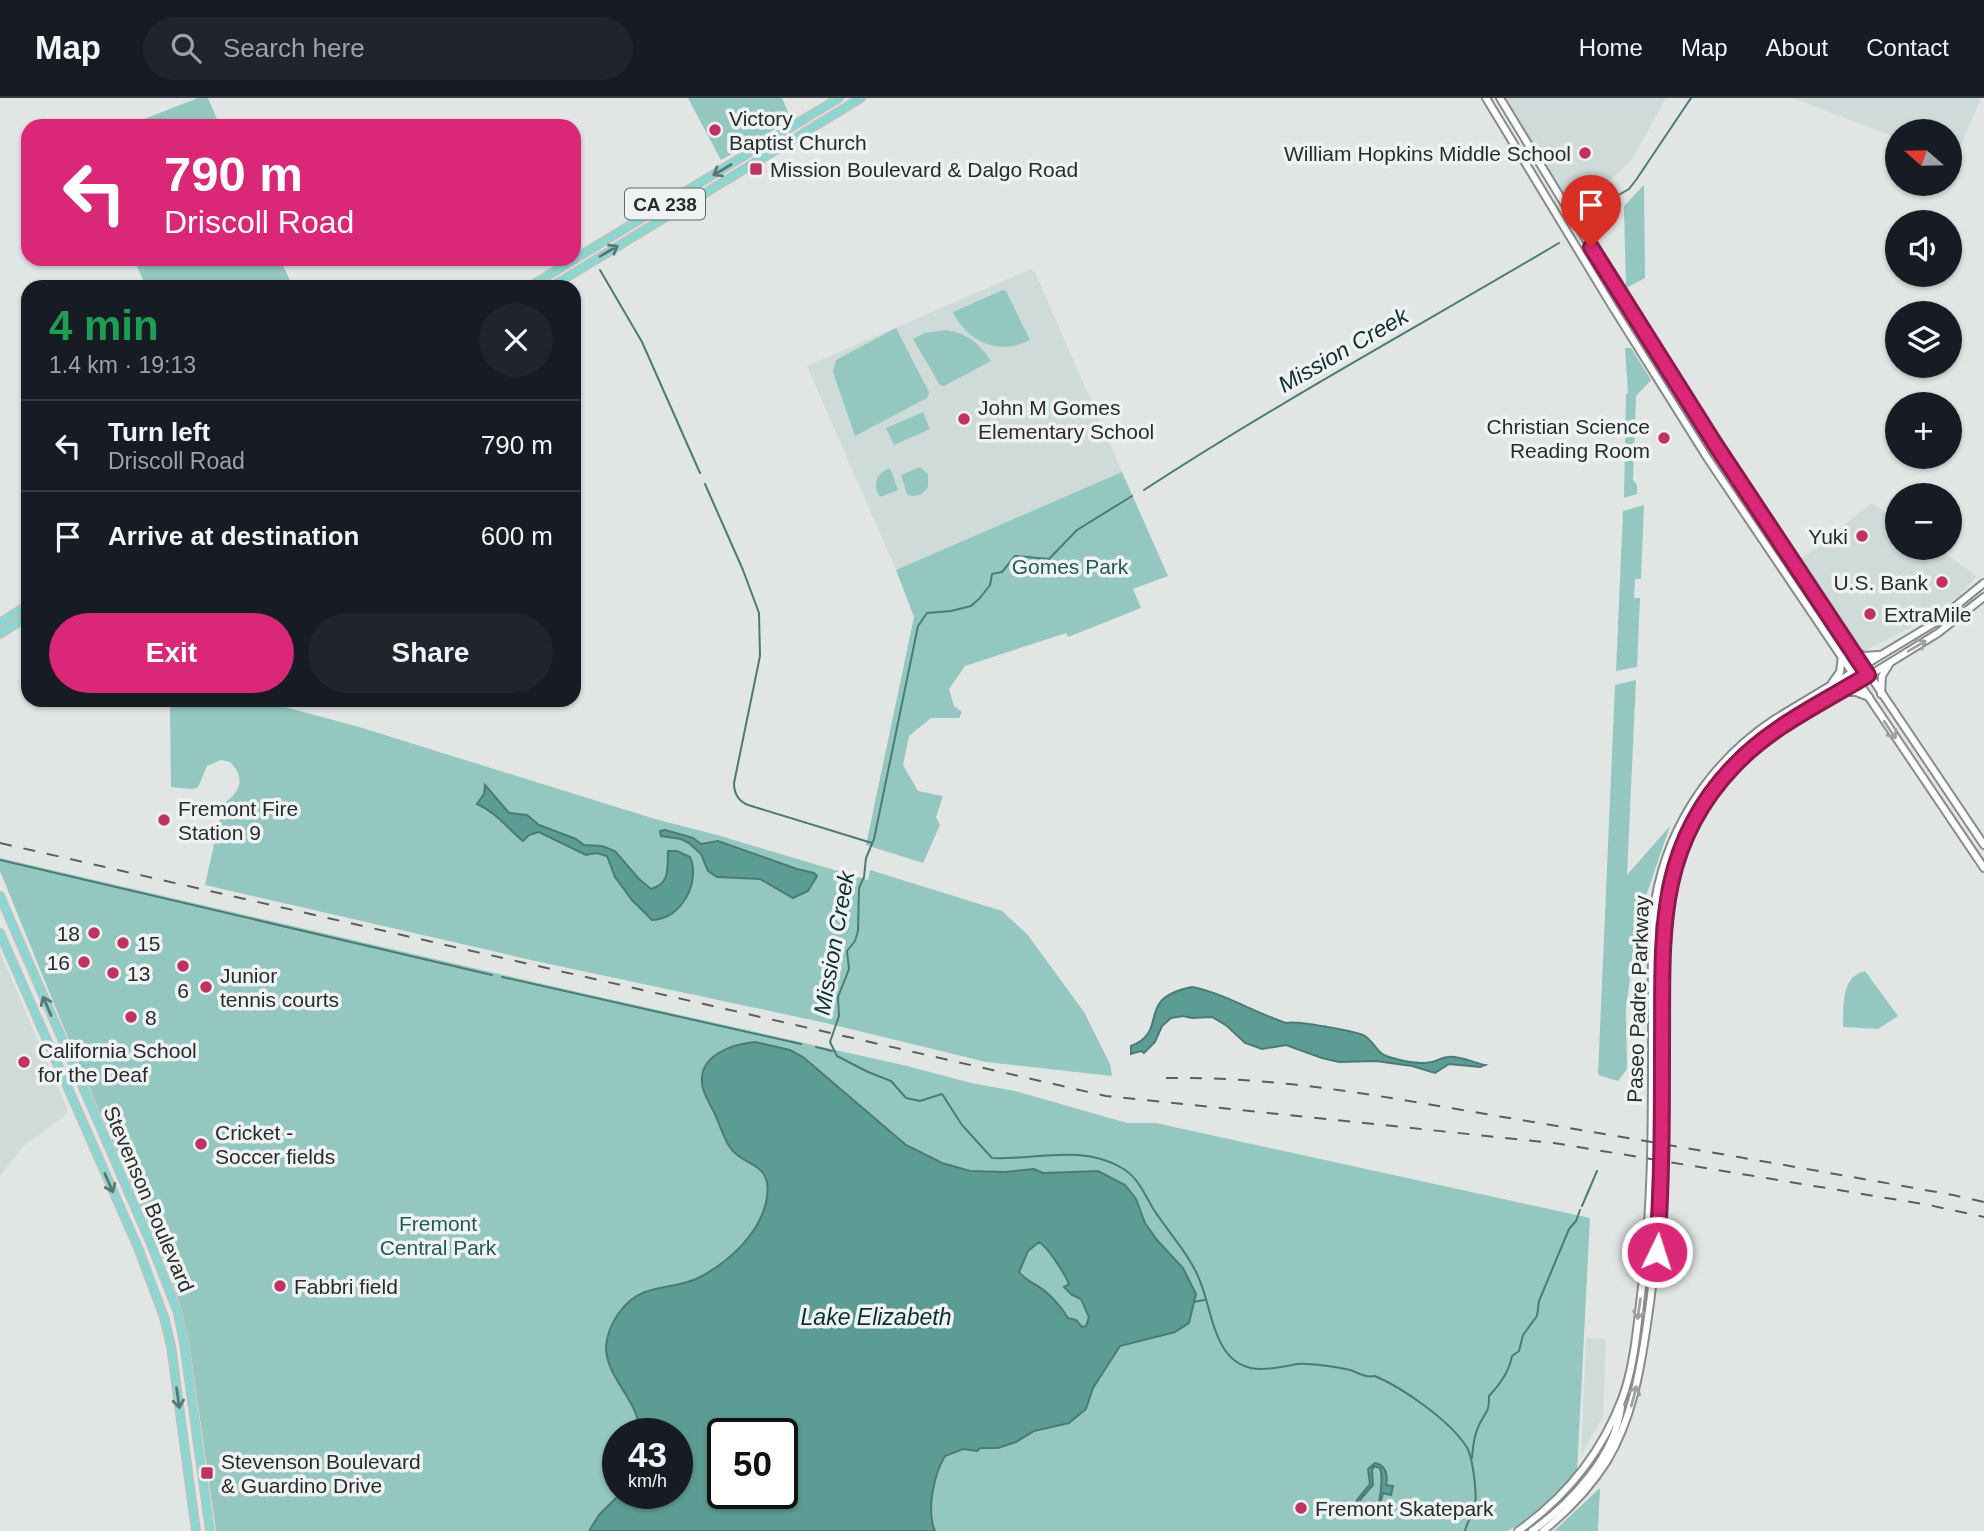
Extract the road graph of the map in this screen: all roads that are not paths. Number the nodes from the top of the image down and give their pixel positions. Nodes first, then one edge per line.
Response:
1 (839, 98) edge
2 (861, 98) edge
3 (1486, 98) edge
4 (1500, 98) edge
5 (581, 255) edge
6 (563, 266) edge
7 (540, 280) edge
8 (562, 280) edge
9 (1984, 583) edge
10 (1984, 597) edge
11 (21, 610) edge
12 (21, 620) edge
13 (0, 623) edge
14 (0, 634) edge
15 (1852, 650) junction
16 (1884, 654) junction
17 (1842, 656) junction
18 (1892, 660) junction
19 (1863, 667) junction
20 (1853, 673) junction
21 (1868, 675) junction
22 (1858, 681) junction
23 (1830, 686) junction
24 (1840, 692) junction
25 (1881, 694) junction
26 (1869, 698) junction
27 (1984, 845) edge
28 (1984, 868) edge
29 (1660, 880) junction
30 (0, 896) edge
31 (1663, 930) junction
32 (0, 933) edge
33 (1622, 1398) junction
34 (196, 1531) edge
35 (210, 1531) edge
36 (1518, 1531) edge
37 (1532, 1531) edge
38 (1543, 1531) edge

1 -> 5 main road, CA 238
8 -> 2 main road, CA 238
3 - 17 main road
4 - 15 main road
6 -> 7 main road, CA 238
9 - 16 main road, Paseo Padre Parkway
18 -> 10 main road, Paseo Padre Parkway
11 - 13 main road
12 - 14 main road
15 - 16 main road
15 - 19 main road
16 - 19 main road, Paseo Padre Parkway
17 - 20 main road
17 - 23 main road
18 - 21 main road, Paseo Padre Parkway
18 - 25 main road
19 - 20 main road, Paseo Padre Parkway
19 - 21 main road
20 - 22 main road
20 - 23 main road, Paseo Padre Parkway
21 - 22 main road, Paseo Padre Parkway
21 - 25 main road
22 - 24 main road, Paseo Padre Parkway
22 - 26 main road
23 - 29 main road, Paseo Padre Parkway
24 - 26 main road
24 - 31 main road, Paseo Padre Parkway
25 - 27 main road
26 -> 28 main road
29 - 31 main road
29 -> 33 main road, Paseo Padre Parkway
35 -> 30 main road, Stevenson Boulevard
38 -> 31 main road, Paseo Padre Parkway
32 -> 34 main road, Stevenson Boulevard
33 - 36 main road, Paseo Padre Parkway
33 - 37 main road

